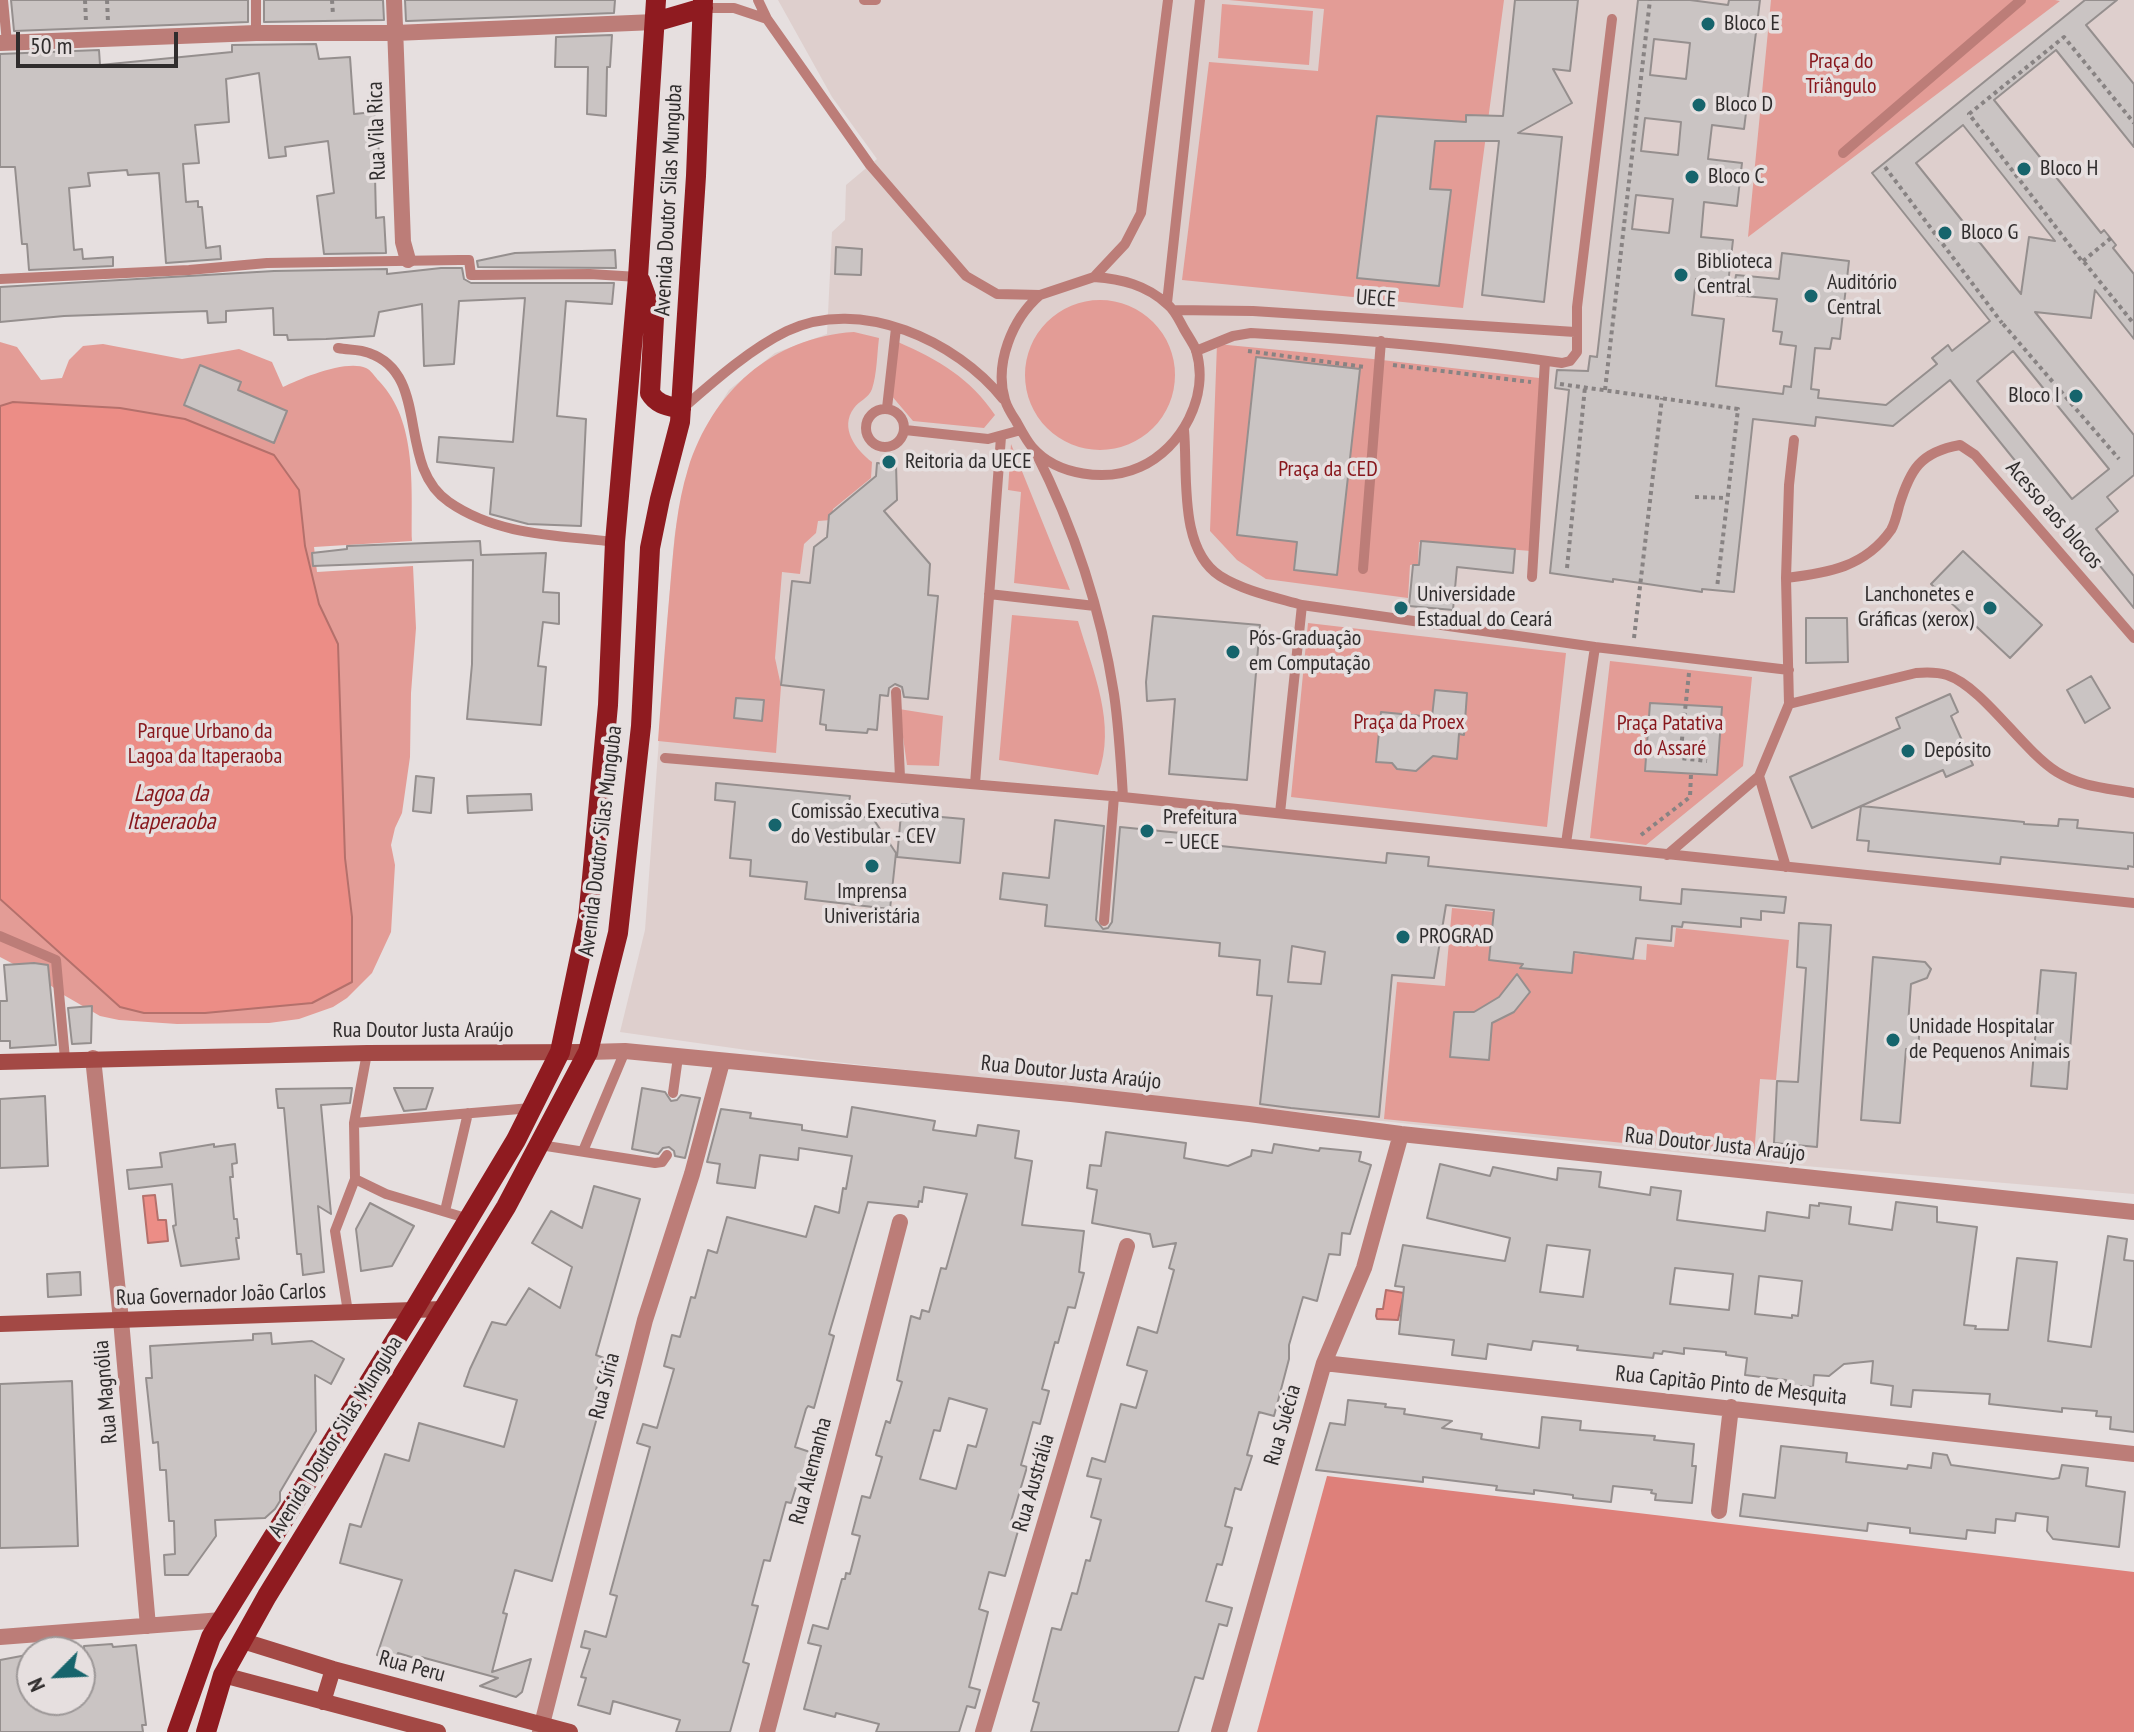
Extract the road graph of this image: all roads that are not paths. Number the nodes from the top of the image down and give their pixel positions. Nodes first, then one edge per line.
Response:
1 (3, 0) edge
2 (256, 0) edge
3 (394, 0) edge
4 (656, 0) edge
5 (758, 0) edge
6 (864, 0) edge
7 (876, 0) edge
8 (1168, 0) edge
9 (1200, 0) edge
10 (2021, 0) edge
11 (703, 4) edge
12 (767, 19) junction
13 (1612, 19) dead end
14 (655, 22) junction
15 (256, 33) junction
16 (395, 33) junction
17 (4, 43) edge
18 (1843, 153) dead end
19 (408, 260) junction
20 (638, 277) junction
21 (1094, 277) junction
22 (0, 279) edge
23 (1040, 295) junction
24 (1170, 306) junction
25 (896, 328) junction
26 (1575, 332) junction
27 (1381, 341) junction
28 (338, 348) dead end
29 (1196, 351) junction
30 (1545, 361) junction
31 (1005, 400) junction
32 (887, 408) junction
33 (681, 409) junction
34 (905, 430) junction
35 (1021, 430) junction
36 (1184, 430) junction
37 (1001, 437) junction
38 (1794, 440) dead end
39 (1034, 449) junction
40 (615, 542) junction
41 (1363, 569) dead end
42 (1532, 577) dead end
43 (1786, 578) junction
44 (989, 594) junction
45 (1302, 605) junction
46 (1095, 606) junction
47 (2134, 638) edge
48 (1595, 647) junction
49 (1789, 670) junction
50 (896, 692) dead end
51 (1789, 704) junction
52 (665, 758) dead end
53 (1759, 776) junction
54 (900, 777) junction
55 (975, 784) junction
56 (2134, 793) edge
57 (1118, 797) junction
58 (1280, 813) junction
59 (1566, 843) junction
60 (1667, 855) junction
61 (1786, 867) junction
62 (2134, 903) edge
63 (1104, 921) dead end
64 (0, 936) edge
65 (625, 1051) junction
66 (560, 1052) junction
67 (588, 1052) junction
68 (367, 1053) junction
69 (678, 1057) junction
70 (93, 1058) junction
71 (65, 1059) junction
72 (0, 1062) edge
73 (722, 1062) junction
74 (673, 1093) dead end
75 (532, 1108) junction
76 (468, 1113) junction
77 (354, 1123) junction
78 (1401, 1134) junction
79 (540, 1145) junction
80 (583, 1151) junction
81 (667, 1155) dead end
82 (355, 1179) junction
83 (445, 1211) junction
84 (2134, 1212) edge
85 (469, 1219) junction
86 (900, 1222) dead end
87 (1127, 1246) dead end
88 (443, 1309) junction
89 (414, 1310) junction
90 (348, 1312) junction
91 (121, 1320) junction
92 (0, 1324) edge
93 (1324, 1363) junction
94 (1731, 1407) junction
95 (2134, 1454) edge
96 (1719, 1511) dead end
97 (222, 1620) junction
98 (148, 1626) junction
99 (0, 1637) edge
100 (243, 1641) junction
101 (333, 1669) junction
102 (223, 1675) junction
103 (323, 1702) junction
104 (541, 1728) edge
105 (177, 1732) edge
106 (206, 1732) edge
107 (438, 1732) edge
108 (570, 1732) edge
109 (767, 1732) edge
110 (983, 1732) edge
111 (1219, 1732) edge

1 - 17 lane
2 - 15 lane
3 - 16 street, Rua Vila Rica
4 - 14 main road, Avenida Doutor Silas Munguba
5 - 12 lane
6 - 7 lane
8 - 21 lane
9 - 24 lane
10 - 18 lane
11 - 12 lane
11 - 14 main road
11 - 33 main road, Avenida Doutor Silas Munguba
12 - 23 lane
13 - 26 lane
14 - 16 street
14 - 20 main road, Avenida Doutor Silas Munguba
15 - 16 street
15 - 17 street
16 - 19 street, Rua Vila Rica
19 - 20 lane
19 - 22 lane
20 - 33 main road
20 - 40 main road, Avenida Doutor Silas Munguba
21 - 23 lane
21 - 24 lane
23 - 31 lane
24 - 26 lane, UECE
24 - 29 lane
25 - 31 lane
25 - 32 lane
25 - 33 lane
26 - 30 lane
27 - 29 lane
27 - 30 lane
27 - 41 lane
28 - 40 lane
29 - 36 lane
30 - 42 lane
31 - 35 lane
32 - 34 lane
32 - 34 lane
33 - 67 main road, Avenida Doutor Silas Munguba
34 - 37 lane
35 - 37 lane
35 - 39 lane
36 - 39 lane
36 - 45 lane
37 - 44 lane
38 - 43 lane
39 - 46 lane
40 - 66 main road, Avenida Doutor Silas Munguba
43 - 47 lane, Acesso aos blocos
43 - 49 lane
44 - 46 lane
44 - 55 lane
45 - 48 lane
45 - 58 lane
46 - 57 lane
48 - 49 lane
48 - 59 lane
49 - 51 lane
50 - 54 lane
51 - 53 lane
51 - 56 lane
52 - 54 lane
53 - 60 lane
53 - 61 lane
54 - 55 lane
55 - 57 lane
57 - 58 lane
57 - 63 lane
58 - 59 lane
59 - 60 lane
60 - 61 lane
61 - 62 lane
64 - 71 lane
65 - 67 street, Rua Doutor Justa Araújo
65 - 69 street, Rua Doutor Justa Araújo
65 - 80 lane
66 - 67 street, Rua Doutor Justa Araújo
66 - 68 street, Rua Doutor Justa Araújo
66 - 75 main road, Avenida Doutor Silas Munguba
67 - 79 main road, Avenida Doutor Silas Munguba
68 - 70 street, Rua Doutor Justa Araújo
68 - 77 lane
69 - 73 street, Rua Doutor Justa Araújo
69 - 74 lane
70 - 71 street, Rua Doutor Justa Araújo
70 - 91 street, Rua Magnólia
71 - 72 street, Rua Doutor Justa Araújo
73 - 78 street, Rua Doutor Justa Araújo
73 - 104 street, Rua Síria
75 - 76 lane
75 - 85 main road, Avenida Doutor Silas Munguba
76 - 77 lane
76 - 83 lane
77 - 82 lane
78 - 84 street, Rua Doutor Justa Araújo
78 - 93 street, Rua Suécia
79 - 80 lane
79 - 88 main road, Avenida Doutor Silas Munguba
80 - 81 lane
82 - 83 lane
82 - 90 lane
83 - 85 lane
85 - 89 main road, Avenida Doutor Silas Munguba
86 - 109 street, Rua Alemanha
87 - 110 street, Rua Austrália
88 - 89 street, Rua Governador João Carlos
88 - 100 main road, Avenida Doutor Silas Munguba
89 - 90 street, Rua Governador João Carlos
89 - 97 main road, Avenida Doutor Silas Munguba
90 - 91 street, Rua Governador João Carlos
91 - 92 street, Rua Governador João Carlos
91 - 98 street, Rua Magnólia
93 - 94 street, Rua Capitão Pinto de Mesquita
93 - 111 street, Rua Suécia
94 - 95 street, Rua Capitão Pinto de Mesquita
94 - 96 street
97 - 98 street
97 - 105 main road, Avenida Doutor Silas Munguba
98 - 99 street
100 - 101 street, Rua Peru
100 - 102 main road, Avenida Doutor Silas Munguba
101 - 103 street
101 - 104 street, Rua Peru
102 - 103 street
102 - 106 main road, Avenida Doutor Silas Munguba
103 - 107 street
104 - 108 street, Rua Peru

